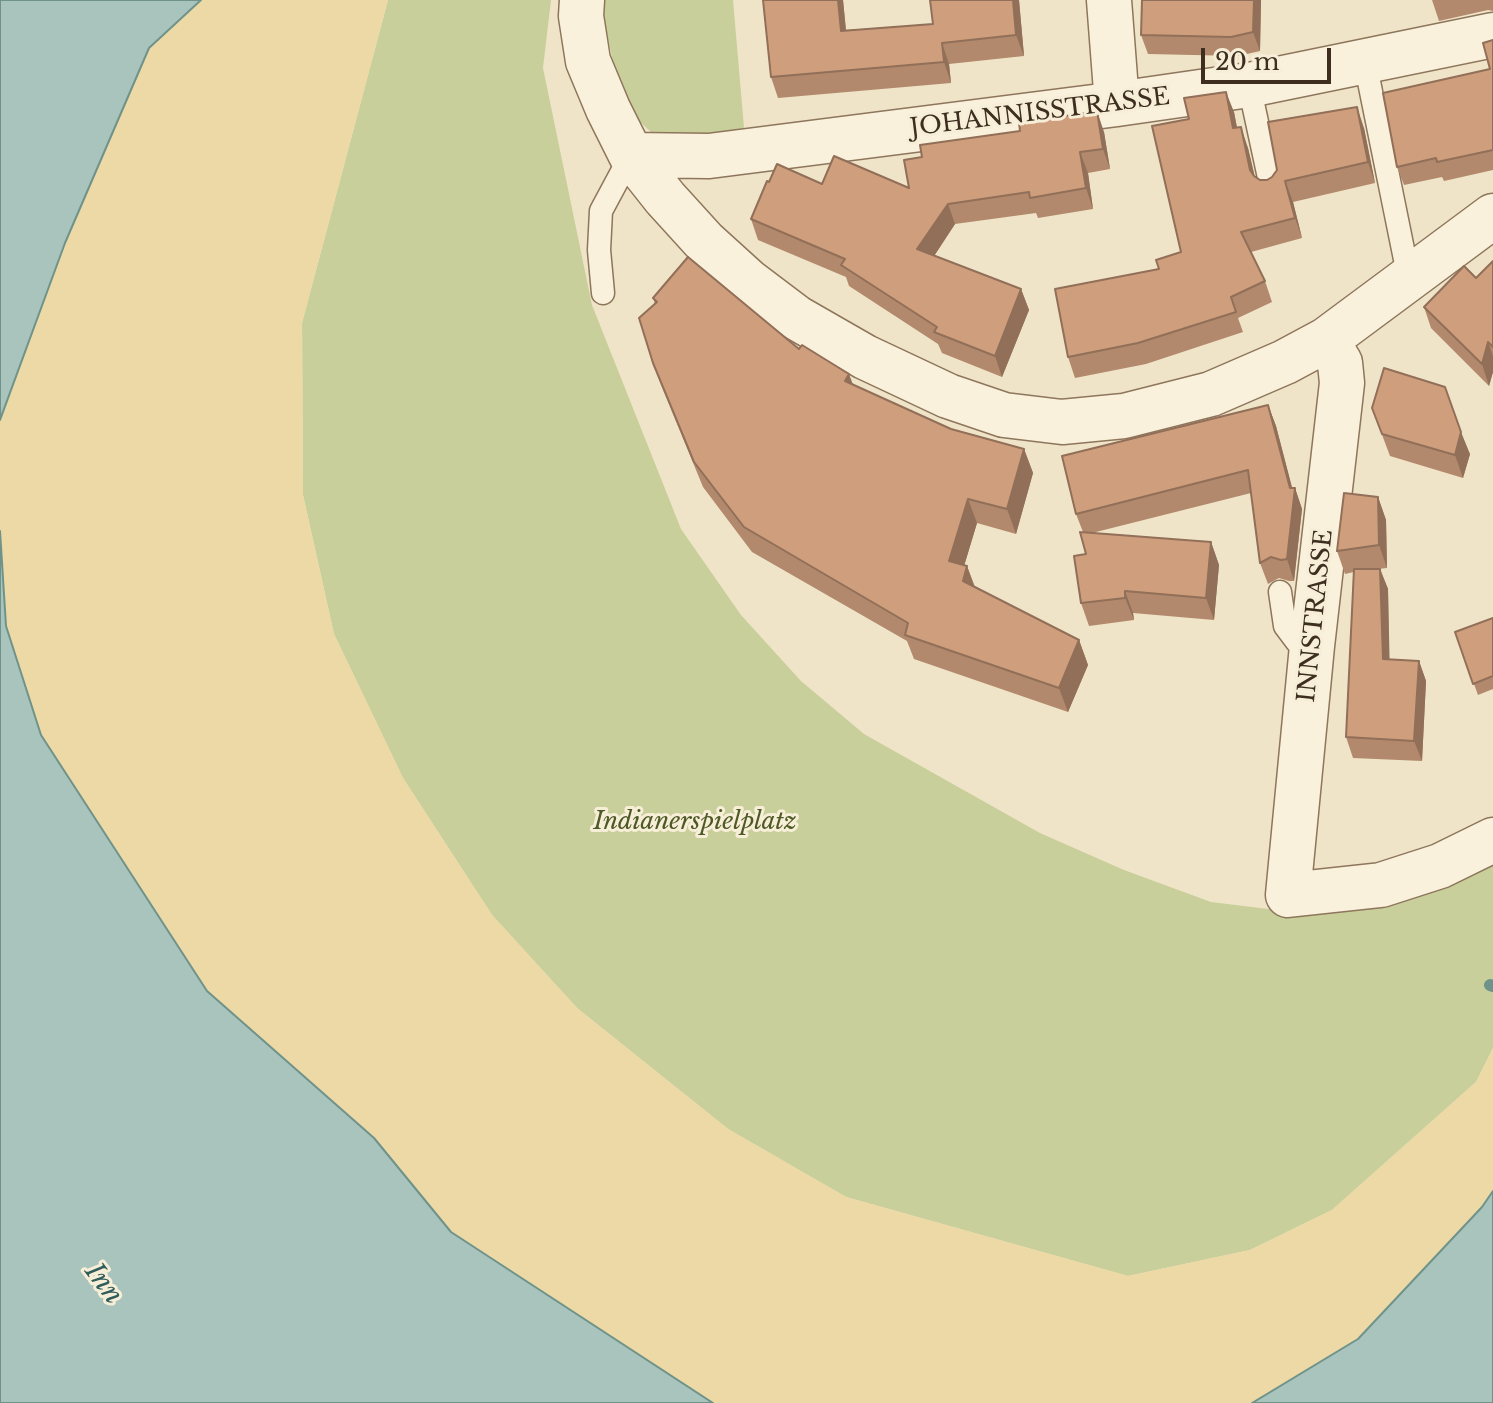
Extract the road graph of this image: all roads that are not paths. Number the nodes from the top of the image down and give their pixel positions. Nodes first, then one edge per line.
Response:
1 (582, 0) edge
2 (1109, 0) edge
3 (1493, 35) edge
4 (1365, 62) junction
5 (1249, 85) junction
6 (1117, 104) junction
7 (631, 155) junction
8 (1271, 187) edge
9 (1493, 216) edge
10 (1409, 279) junction
11 (603, 293) dead end
12 (1326, 340) junction
13 (1280, 592) dead end
14 (1312, 646) junction
15 (1493, 840) edge

1 - 7 street
2 - 6 street
3 - 4 street, JOHANNISSTRASSE
4 - 5 street, JOHANNISSTRASSE
4 - 10 lane
5 - 6 street, JOHANNISSTRASSE
5 - 8 lane
6 - 7 street, JOHANNISSTRASSE
7 - 11 lane
7 - 12 street
9 - 10 street
10 - 12 street
12 - 14 street, INNSTRASSE
13 - 14 lane
14 - 15 street, INNSTRASSE

